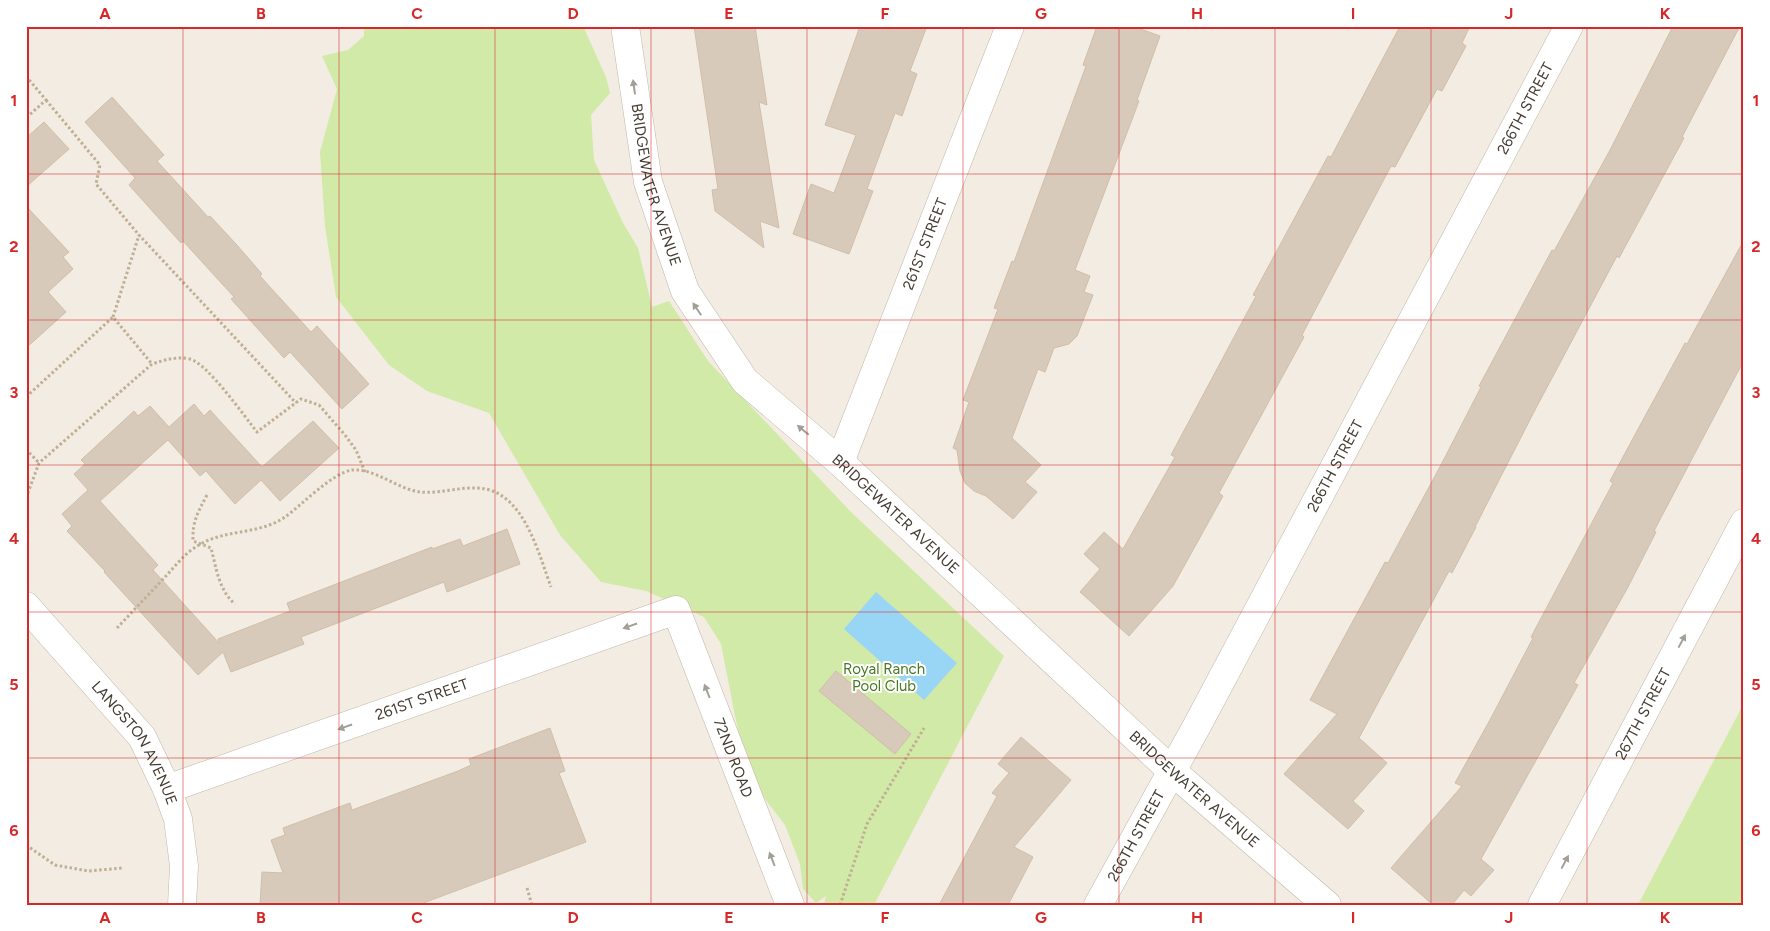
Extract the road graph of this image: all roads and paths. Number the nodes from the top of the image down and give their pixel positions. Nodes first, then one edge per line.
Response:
1 (625, 26) edge
2 (1010, 26) edge
3 (1569, 26) edge
4 (26, 76) edge
5 (46, 100) junction
6 (26, 118) edge
7 (139, 235) junction
8 (113, 317) junction
9 (152, 364) junction
10 (26, 397) edge
11 (296, 403) junction
12 (26, 449) edge
13 (840, 462) junction
14 (39, 464) junction
15 (365, 472) junction
16 (207, 495) dead end
17 (26, 498) edge
18 (1744, 523) edge
19 (199, 544) junction
20 (551, 587) dead end
21 (235, 604) dead end
22 (26, 606) edge
23 (676, 610) joint
24 (117, 628) dead end
25 (924, 728) dead end
26 (1173, 772) junction
27 (167, 789) junction
28 (26, 845) edge
29 (123, 868) dead end
30 (527, 888) dead end
31 (182, 905) edge
32 (532, 905) edge
33 (790, 905) edge
34 (840, 905) edge
35 (1098, 905) edge
36 (1327, 905) edge
37 (1542, 905) edge

13 -> 1 street, BRIDGEWATER AVENUE
2 - 13 street, 261ST STREET
3 - 26 street, 266TH STREET
4 - 5 path
5 - 6 path
5 - 7 path
7 - 8 path
7 - 11 path
8 - 9 path
8 - 10 path
9 - 11 path
9 - 14 path
11 - 15 path
12 - 14 path
13 - 26 street, BRIDGEWATER AVENUE
14 - 17 path
15 - 19 path
15 - 20 path
16 - 19 path
37 -> 18 street, 267TH STREET
19 - 21 path
19 - 24 path
22 - 27 street, LANGSTON AVENUE
23 -> 27 street, 261ST STREET
33 -> 23 street, 72ND ROAD
25 - 34 path
26 - 35 street, 266TH STREET
26 - 36 street, BRIDGEWATER AVENUE
27 - 31 street, LANGSTON AVENUE
28 - 29 path
30 - 32 path

